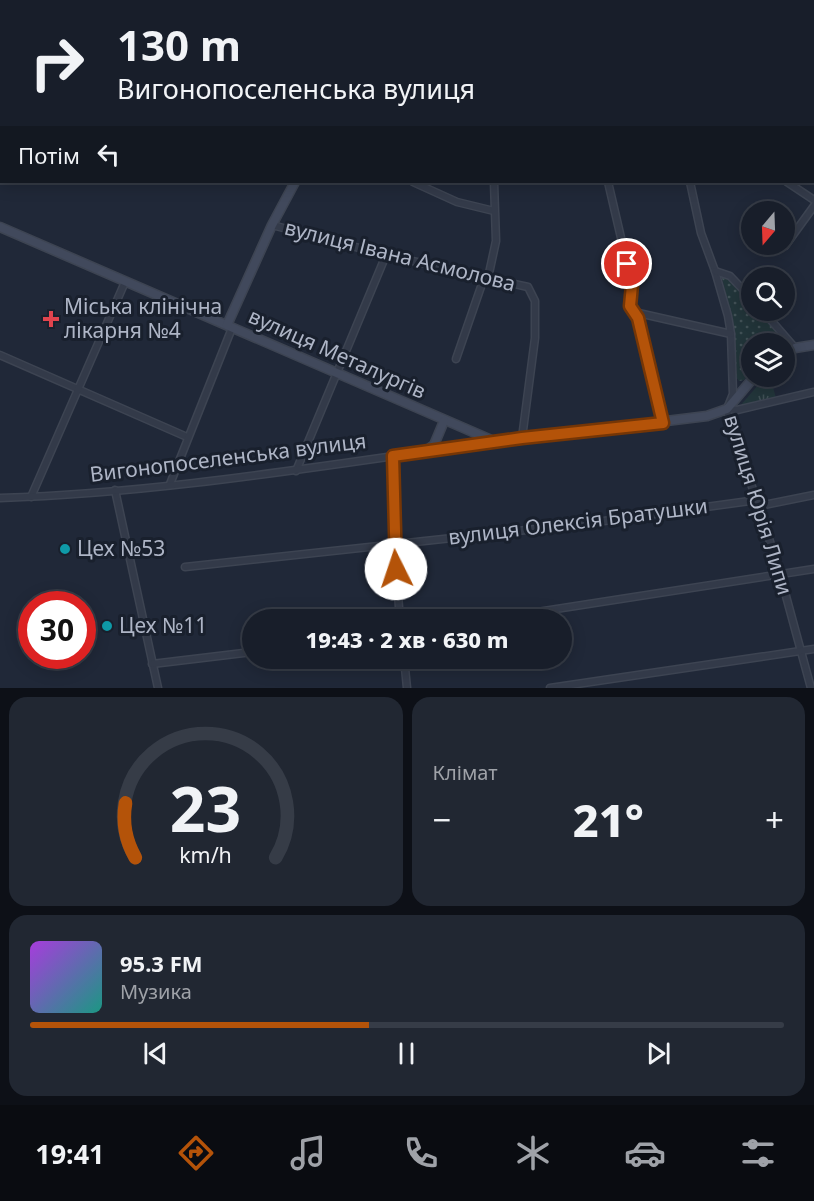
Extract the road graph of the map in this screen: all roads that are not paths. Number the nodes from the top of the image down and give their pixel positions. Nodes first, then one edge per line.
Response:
1 (294, 183) edge
2 (415, 183) edge
3 (494, 183) edge
4 (608, 183) edge
5 (690, 183) edge
6 (788, 183) edge
7 (814, 200) edge
8 (814, 206) edge
9 (494, 211) junction
10 (272, 225) junction
11 (0, 227) edge
12 (795, 232) edge
13 (386, 255) junction
14 (715, 271) junction
15 (486, 278) junction
16 (125, 282) junction
17 (741, 288) edge
18 (633, 312) junction
19 (772, 321) edge
20 (229, 327) junction
21 (782, 333) edge
22 (731, 334) junction
23 (814, 345) edge
24 (795, 348) edge
25 (0, 355) edge
26 (456, 359) dead end
27 (337, 373) junction
28 (746, 387) edge
29 (78, 388) junction
30 (814, 393) edge
31 (727, 409) junction
32 (444, 421) junction
33 (663, 423) junction
34 (188, 437) junction
35 (522, 438) junction
36 (496, 442) junction
37 (426, 451) junction
38 (393, 456) junction
39 (296, 471) junction
40 (170, 484) junction
41 (115, 490) junction
42 (814, 495) edge
43 (31, 497) junction
44 (0, 498) edge
45 (758, 503) junction
46 (394, 544) junction
47 (185, 567) dead end
48 (814, 569) edge
49 (780, 574) junction
50 (399, 609) edge
51 (556, 609) edge
52 (814, 649) edge
53 (801, 651) junction
54 (242, 653) edge
55 (152, 664) junction
56 (405, 669) edge
57 (158, 688) edge
58 (407, 688) edge
59 (550, 688) edge
60 (811, 688) edge

1 - 10 main road
2 - 9 street
3 - 9 street
4 - 18 street
5 - 14 street, вулиця Юрія Липи
6 - 7 street
8 - 12 street
9 - 15 street
10 - 13 street, вулиця Івана Асмолова
10 - 20 main road
11 - 16 main road, вулиця Металургів
13 - 15 street, вулиця Івана Асмолова
13 - 27 street
14 - 17 street
14 - 22 street, вулиця Юрія Липи
15 - 26 street
15 - 35 street, вулиця Івана Асмолова
16 - 20 main road, вулиця Металургів
16 - 29 street
18 - 22 street
18 - 33 street
19 - 21 street
20 - 27 main road, вулиця Металургів
20 - 34 street
22 - 31 street, вулиця Юрія Липи
23 - 24 main road
25 - 29 street
27 - 32 main road, вулиця Металургів
27 - 39 street
28 - 31 main road
29 - 34 street
29 - 43 street
30 - 31 street, Вигонопоселенська вулиця
31 - 33 main road, Вигонопоселенська вулиця
31 - 45 street, вулиця Юрія Липи
32 - 36 main road, вулиця Металургів
32 - 37 main road
33 - 35 main road, Вигонопоселенська вулиця
34 - 40 street
35 - 36 main road, Вигонопоселенська вулиця
36 - 37 street, Вигонопоселенська вулиця
37 - 38 street, Вигонопоселенська вулиця
38 - 39 street, Вигонопоселенська вулиця
38 - 46 street
39 - 40 street, Вигонопоселенська вулиця
40 - 41 street, Вигонопоселенська вулиця
41 - 43 street, Вигонопоселенська вулиця
41 - 55 street
42 - 45 street, вулиця Олексія Братушки
43 - 44 street, Вигонопоселенська вулиця
45 - 46 street, вулиця Олексія Братушки
45 - 49 street, вулиця Юрія Липи
46 - 47 street, вулиця Олексія Братушки
46 - 50 street
48 - 49 street
49 - 51 street
49 - 53 street, вулиця Юрія Липи
52 - 53 street
53 - 59 street
53 - 60 street, вулиця Юрія Липи
54 - 55 street
55 - 57 street
56 - 58 street

